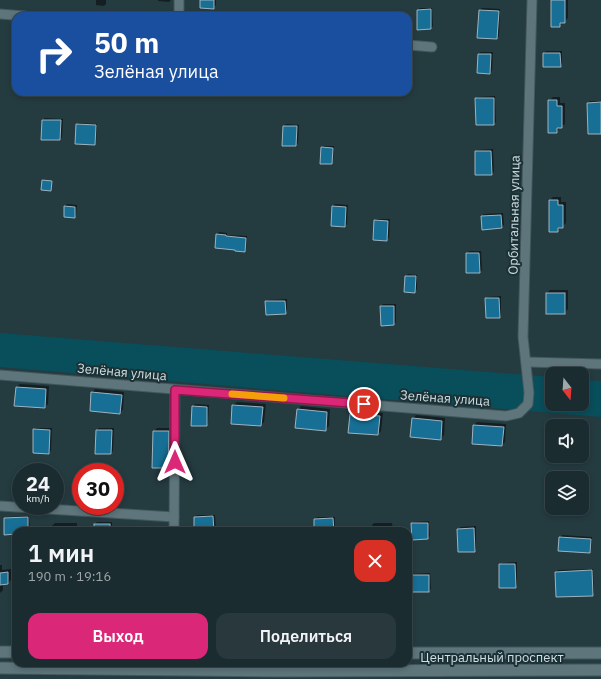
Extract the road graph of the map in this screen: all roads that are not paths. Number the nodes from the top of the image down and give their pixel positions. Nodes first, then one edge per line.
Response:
1 (179, 0) edge
2 (532, 0) edge
3 (179, 12) edge
4 (0, 14) edge
5 (12, 15) edge
6 (412, 45) edge
7 (432, 47) dead end
8 (526, 362) junction
9 (601, 364) edge
10 (0, 375) edge
11 (175, 390) junction
12 (506, 416) joint
13 (0, 506) edge
14 (174, 517) junction
15 (174, 527) edge
16 (0, 652) edge
17 (12, 652) edge
18 (412, 653) edge
19 (601, 653) edge
20 (0, 668) edge
21 (601, 670) edge

1 - 3 street
2 - 8 street, Орбитальная улица
4 - 5 street
6 - 7 street
8 - 9 street
8 - 12 street, Орбитальная улица
10 - 11 street, Зелёная улица
11 - 12 street, Зелёная улица
11 - 14 street
13 - 14 street
14 - 15 street
16 - 17 street
18 - 19 street, Центральный проспект
20 - 21 street, Центральный проспект

